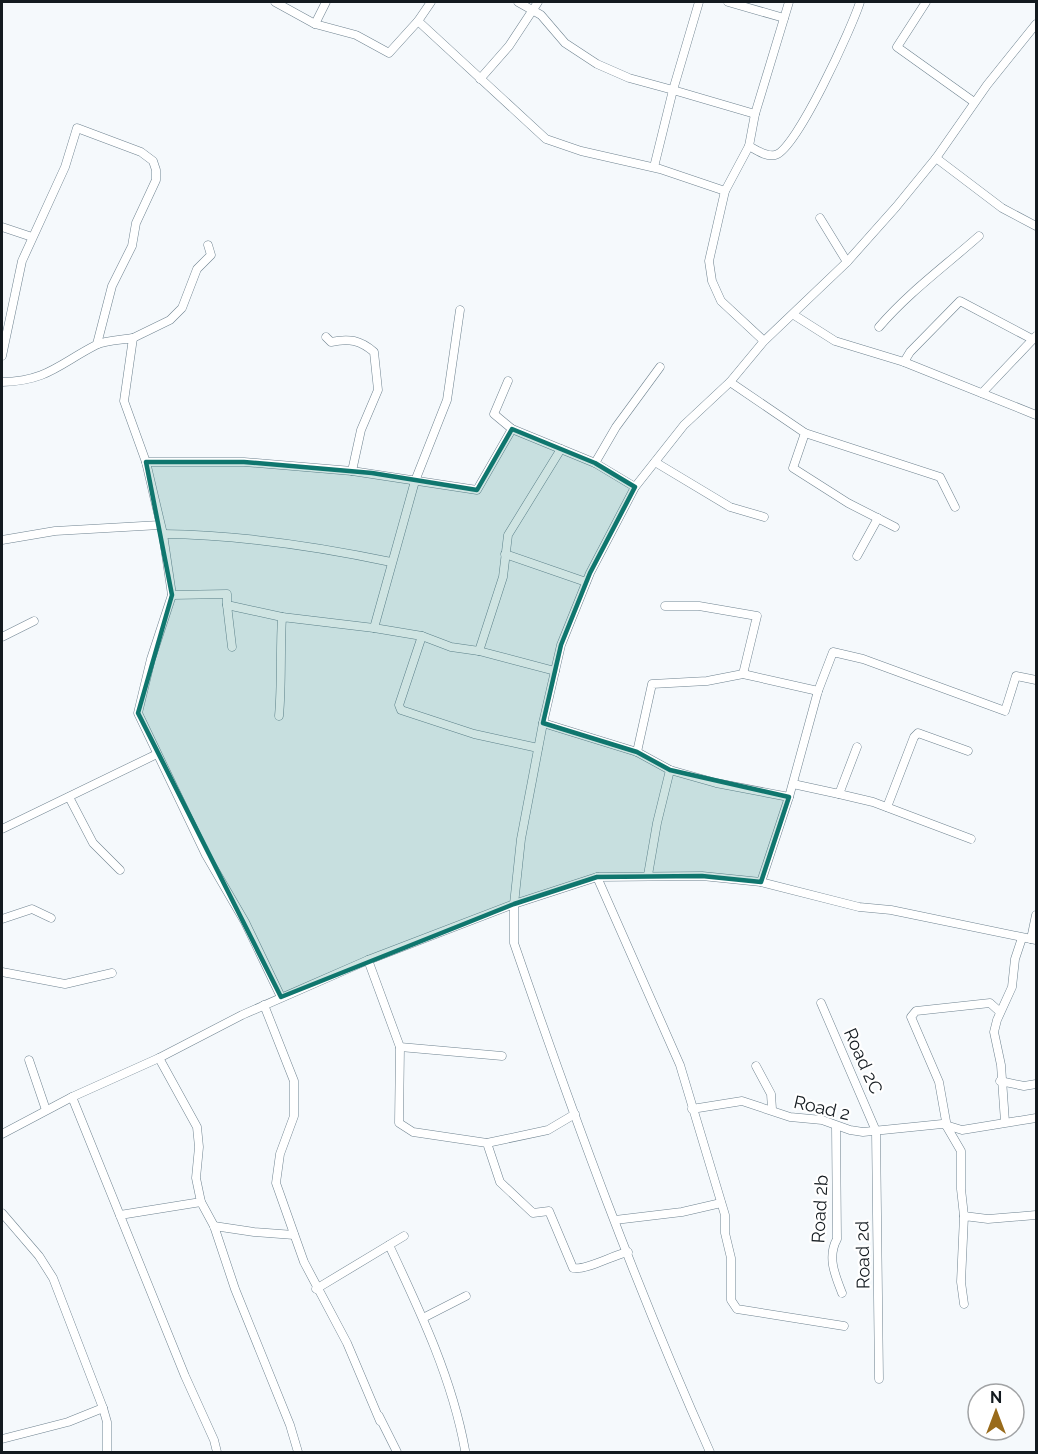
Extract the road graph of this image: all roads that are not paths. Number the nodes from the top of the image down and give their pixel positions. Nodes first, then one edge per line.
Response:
1 (275, 2) edge
2 (326, 2) edge
3 (431, 2) edge
4 (518, 2) edge
5 (538, 2) edge
6 (699, 2) edge
7 (728, 2) edge
8 (789, 2) edge
9 (860, 2) edge
10 (926, 2) edge
11 (532, 9) junction
12 (784, 18) junction
13 (418, 21) junction
14 (315, 24) junction
15 (1036, 24) edge
16 (480, 79) junction
17 (674, 90) junction
18 (974, 102) junction
19 (755, 114) junction
20 (749, 146) junction
21 (936, 158) junction
22 (654, 167) junction
23 (725, 191) junction
24 (820, 218) dead end
25 (1036, 226) edge
26 (2, 227) edge
27 (978, 236) dead end
28 (32, 237) junction
29 (208, 245) dead end
30 (847, 262) junction
31 (460, 310) dead end
32 (794, 315) junction
33 (879, 327) dead end
34 (133, 338) junction
35 (326, 338) dead end
36 (1034, 338) edge
37 (764, 341) junction
38 (97, 344) junction
39 (2, 356) edge
40 (904, 362) junction
41 (660, 367) dead end
42 (508, 381) dead end
43 (2, 382) edge
44 (730, 382) junction
45 (982, 393) junction
46 (1036, 416) edge
47 (512, 429) junction
48 (805, 433) junction
49 (561, 449) junction
50 (146, 462) junction
51 (655, 462) junction
52 (595, 463) junction
53 (352, 471) junction
54 (415, 481) junction
55 (635, 487) junction
56 (955, 507) dead end
57 (764, 517) dead end
58 (878, 518) junction
59 (160, 525) junction
60 (896, 527) dead end
61 (164, 534) junction
62 (2, 536) edge
63 (505, 554) junction
64 (857, 556) dead end
65 (391, 562) junction
66 (586, 582) junction
67 (172, 596) junction
68 (227, 605) junction
69 (665, 606) dead end
70 (282, 617) junction
71 (34, 621) dead end
72 (374, 628) junction
73 (422, 636) junction
74 (2, 637) edge
75 (232, 647) dead end
76 (478, 651) junction
77 (555, 671) junction
78 (743, 674) junction
79 (1036, 680) edge
80 (818, 691) junction
81 (279, 716) dead end
82 (543, 723) junction
83 (857, 747) dead end
84 (538, 748) junction
85 (968, 751) dead end
86 (637, 752) junction
87 (157, 754) junction
88 (670, 770) junction
89 (793, 784) junction
90 (839, 794) junction
91 (69, 797) junction
92 (789, 797) junction
93 (887, 807) junction
94 (2, 829) edge
95 (971, 839) dead end
96 (120, 870) dead end
97 (648, 875) junction
98 (597, 877) junction
99 (761, 882) junction
100 (514, 904) junction
101 (1036, 915) edge
102 (51, 918) dead end
103 (2, 919) edge
104 (1022, 938) junction
105 (1034, 940) edge
106 (368, 960) junction
107 (2, 972) edge
108 (112, 973) dead end
109 (281, 997) junction
110 (821, 1003) dead end
111 (264, 1005) junction
112 (1000, 1012) junction
113 (400, 1047) junction
114 (502, 1056) dead end
115 (159, 1058) junction
116 (29, 1060) dead end
117 (756, 1066) dead end
118 (1000, 1081) junction
119 (1036, 1084) edge
120 (72, 1096) junction
121 (772, 1109) junction
122 (46, 1110) junction
123 (692, 1110) junction
124 (575, 1114) junction
125 (1036, 1118) edge
126 (1005, 1122) junction
127 (836, 1126) junction
128 (947, 1127) junction
129 (876, 1131) junction
130 (2, 1134) edge
131 (487, 1143) junction
132 (201, 1202) junction
133 (721, 1203) junction
134 (2, 1214) edge
135 (120, 1215) junction
136 (1036, 1215) edge
137 (964, 1216) junction
138 (615, 1221) junction
139 (214, 1226) junction
140 (294, 1235) junction
141 (404, 1236) dead end
142 (389, 1245) junction
143 (628, 1252) junction
144 (316, 1288) junction
145 (842, 1293) dead end
146 (466, 1296) dead end
147 (964, 1304) dead end
148 (423, 1318) junction
149 (844, 1326) dead end
150 (359, 1376) junction
151 (879, 1379) dead end
152 (103, 1408) junction
153 (380, 1421) dead end
154 (2, 1439) edge
155 (465, 1450) dead end
156 (107, 1452) edge
157 (217, 1452) edge
158 (298, 1452) edge
159 (397, 1452) edge
160 (710, 1452) edge

1 - 14 street
2 - 14 street
3 - 13 street
4 - 11 street
5 - 11 street
6 - 17 street
7 - 12 street
8 - 12 street
9 - 20 street
10 - 18 street
11 - 16 street
11 - 17 street
12 - 19 street
13 - 14 street
13 - 16 street
15 - 18 street
16 - 22 street
17 - 19 street
17 - 22 street
18 - 21 street
19 - 20 street
20 - 23 street
21 - 25 street
21 - 30 street
22 - 23 street
23 - 37 street
24 - 30 street
26 - 28 street
27 - 33 street
28 - 38 street
28 - 39 street
29 - 34 street
30 - 32 street
31 - 54 street
32 - 37 street
32 - 40 street
34 - 38 street
34 - 50 street
35 - 53 street
36 - 40 street
36 - 45 street
37 - 44 street
38 - 43 street
40 - 45 street
41 - 52 street
42 - 47 street
44 - 48 street
44 - 51 street
45 - 46 street
47 - 49 street
47 - 54 street
48 - 56 street
48 - 58 street
49 - 52 street
49 - 63 street
50 - 53 street
50 - 59 street
51 - 55 street
51 - 57 street
52 - 55 street
53 - 54 street
54 - 65 street
55 - 66 street
58 - 60 street
58 - 64 street
59 - 61 street
59 - 62 street
61 - 65 street
61 - 67 street
63 - 66 street
63 - 76 street
65 - 72 street
66 - 77 street
67 - 68 street
67 - 87 street
68 - 70 street
68 - 75 street
69 - 78 street
70 - 72 street
70 - 81 street
71 - 74 street
72 - 73 street
73 - 76 street
73 - 84 street
76 - 77 street
77 - 82 street
78 - 80 street
78 - 86 street
79 - 80 street
80 - 89 street
82 - 84 street
82 - 86 street
83 - 90 street
84 - 100 street
85 - 93 street
86 - 88 street
87 - 91 street
87 - 109 street
88 - 92 street
88 - 97 street
89 - 90 street
89 - 92 street
90 - 93 street
91 - 94 street
91 - 96 street
92 - 99 street
93 - 95 street
97 - 98 street
97 - 99 street
98 - 100 street
98 - 123 street
99 - 104 street
100 - 106 street
100 - 124 street
101 - 105 street
102 - 103 street
104 - 105 street
104 - 112 street
106 - 109 street
106 - 113 street
107 - 108 street
109 - 111 street
110 - 129 street, Road 2C
111 - 115 street
111 - 140 street
112 - 118 street
112 - 128 street
113 - 114 street
113 - 131 street
115 - 120 street
115 - 132 street
116 - 122 street
117 - 121 street
118 - 119 street
118 - 126 street
120 - 122 street
120 - 135 street
121 - 123 street, Road 2
121 - 127 street, Road 2
122 - 130 street
123 - 133 street
124 - 131 street
124 - 138 street
125 - 126 street, Road 2
126 - 128 street, Road 2
127 - 129 street, Road 2
127 - 145 street, Road 2b
128 - 129 street, Road 2
128 - 137 street
129 - 151 street, Road 2d
131 - 143 street
132 - 135 street
132 - 139 street
133 - 138 street
133 - 149 street
134 - 152 street
135 - 157 street
136 - 137 street
137 - 147 street
138 - 143 street
139 - 140 street
139 - 158 street
140 - 144 street
141 - 142 street
142 - 144 street
142 - 148 street
143 - 160 street
144 - 150 street
146 - 148 street
148 - 155 street
150 - 153 street
150 - 159 street
152 - 154 street
152 - 156 street

